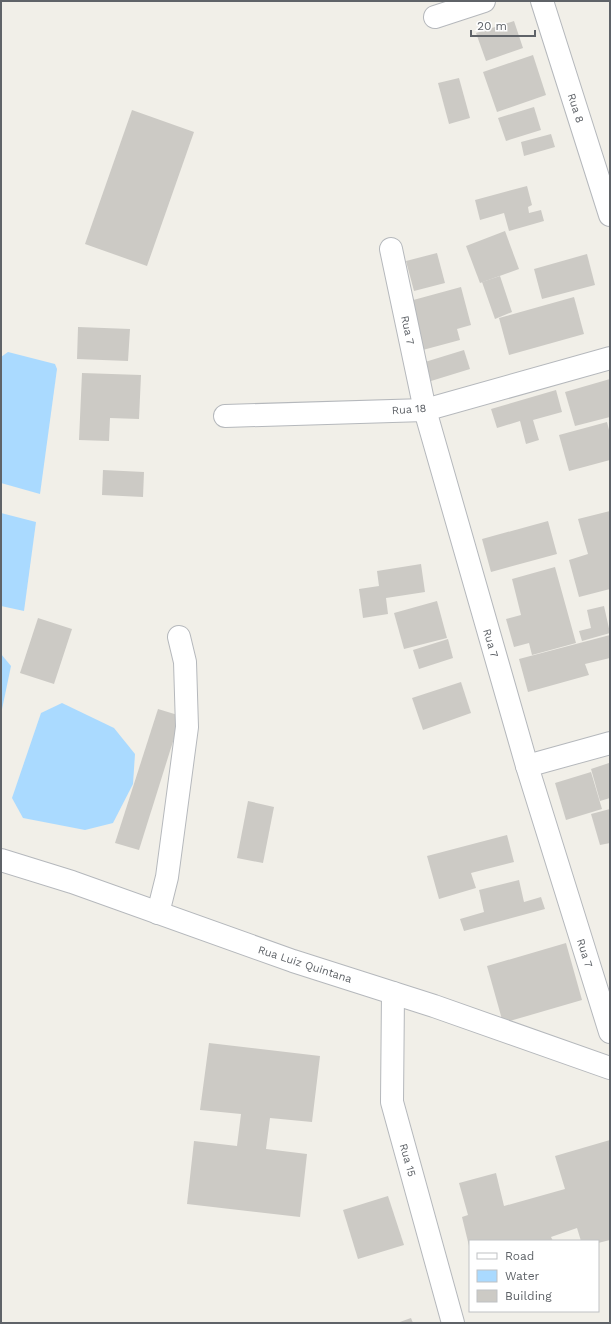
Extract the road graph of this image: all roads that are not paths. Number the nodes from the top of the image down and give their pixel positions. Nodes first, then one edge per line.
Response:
1 (484, 1) edge
2 (542, 1) edge
3 (435, 17) dead end
4 (610, 215) edge
5 (392, 249) dead end
6 (610, 358) edge
7 (425, 410) junction
8 (225, 416) dead end
9 (179, 637) dead end
10 (610, 743) edge
11 (527, 766) junction
12 (1, 860) edge
13 (158, 913) junction
14 (392, 993) junction
15 (610, 1032) edge
16 (610, 1068) edge
17 (453, 1323) edge

1 - 3 street
2 - 4 street, Rua 8
5 - 7 street, Rua 7
6 - 7 street, Rua 18
7 - 8 street, Rua 18
7 - 11 street, Rua 7
9 - 13 street
10 - 11 street
11 - 15 street, Rua 7
12 - 13 street, Rua Luiz Quintana
13 - 14 street, Rua Luiz Quintana
14 - 16 street, Rua Luiz Quintana
14 - 17 street, Rua 15

